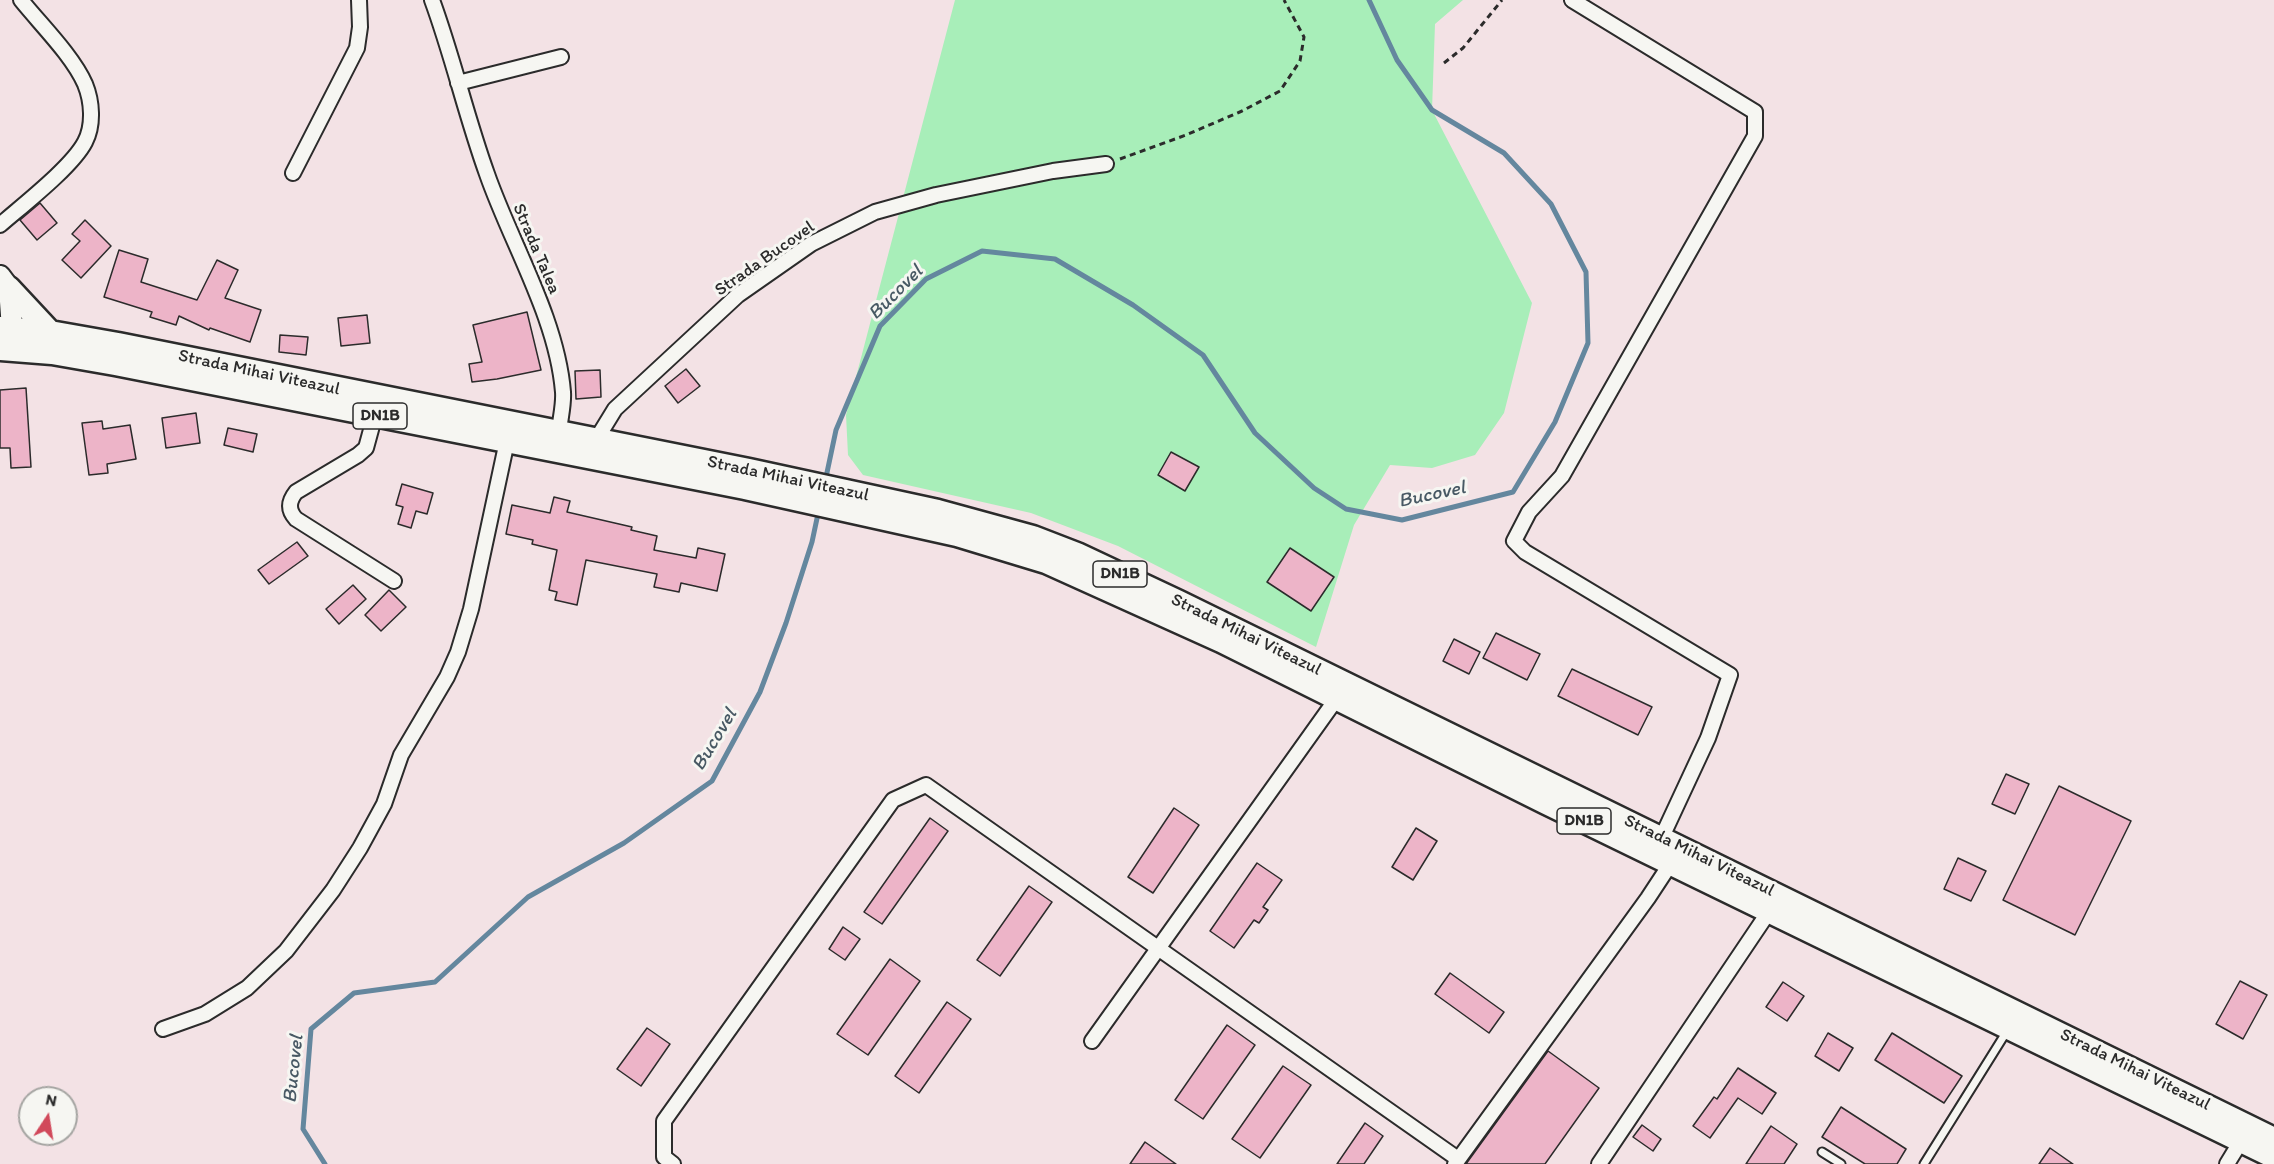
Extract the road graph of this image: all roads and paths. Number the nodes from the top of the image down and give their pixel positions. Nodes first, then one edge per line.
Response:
1 (21, 0) edge
2 (359, 0) edge
3 (432, 0) edge
4 (1284, 0) edge
5 (1502, 0) edge
6 (1572, 0) edge
7 (561, 57) dead end
8 (1444, 63) dead end
9 (458, 83) junction
10 (1106, 164) joint
11 (293, 173) dead end
12 (0, 225) edge
13 (5, 282) edge
14 (50, 332) junction
15 (6, 338) edge
16 (375, 415) junction
17 (559, 432) junction
18 (596, 440) junction
19 (507, 441) junction
20 (747, 479) junction
21 (881, 508) junction
22 (394, 581) dead end
23 (1337, 698) junction
24 (1661, 838) junction
25 (1671, 863) junction
26 (1770, 910) junction
27 (1158, 950) junction
28 (2009, 1028) junction
29 (163, 1029) dead end
30 (1092, 1041) dead end
31 (2274, 1138) edge
32 (2241, 1141) junction
33 (1822, 1152) dead end
34 (2274, 1157) edge
35 (1456, 1162) edge
36 (673, 1164) edge
37 (1599, 1164) edge
38 (1840, 1164) edge
39 (1924, 1164) edge
40 (2227, 1164) edge

1 - 12 street
2 - 11 street
3 - 9 street, Strada Talea
4 - 10 path
5 - 8 path
6 - 24 street
7 - 9 street
9 - 17 street, Strada Talea
10 - 18 street, Strada Bucovel
13 - 14 main road
13 - 15 main road
14 - 15 main road, Strada Mihai Viteazul / DN1B
14 - 17 main road, Strada Mihai Viteazul / DN1B
15 - 16 main road, Strada Mihai Viteazul / DN1B
16 - 19 main road, Strada Mihai Viteazul / DN1B
16 - 22 street
17 - 18 main road, Strada Mihai Viteazul / DN1B
18 - 20 main road, Strada Mihai Viteazul / DN1B
19 - 20 main road, Strada Mihai Viteazul / DN1B
19 - 29 street
20 - 21 main road, Strada Mihai Viteazul / DN1B
21 - 23 main road, Strada Mihai Viteazul / DN1B
21 - 24 main road, Strada Mihai Viteazul / DN1B
23 - 25 main road, Strada Mihai Viteazul / DN1B
23 - 27 street
24 - 31 main road, Strada Mihai Viteazul / DN1B
25 - 26 main road, Strada Mihai Viteazul / DN1B
25 - 35 street
26 - 28 main road, Strada Mihai Viteazul / DN1B
26 - 37 street
27 - 30 street
27 - 35 street
27 - 36 street
28 - 32 main road, Strada Mihai Viteazul / DN1B
28 - 39 lane
32 - 34 main road, Strada Mihai Viteazul / DN1B
32 - 40 street
33 - 38 lane

